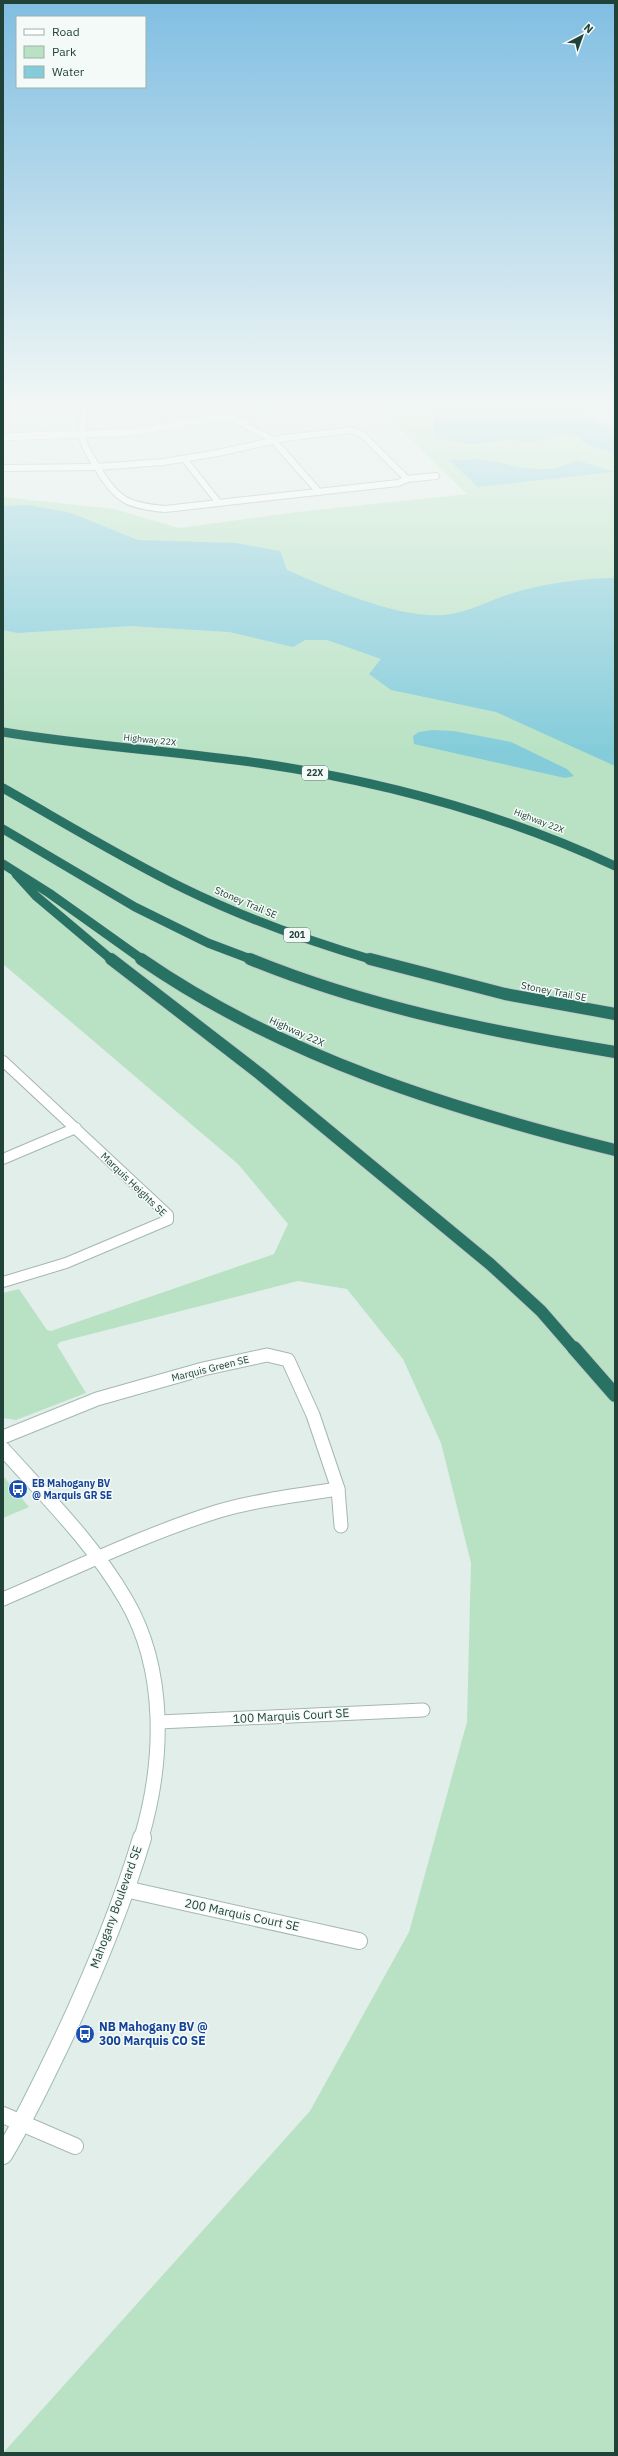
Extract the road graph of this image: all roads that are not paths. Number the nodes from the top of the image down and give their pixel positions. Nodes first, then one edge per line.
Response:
1 (3, 732) edge
2 (3, 788) edge
3 (3, 829) edge
4 (3, 864) edge
5 (615, 866) edge
6 (16, 874) junction
7 (615, 1014) edge
8 (615, 1052) edge
9 (3, 1062) edge
10 (76, 1128) junction
11 (615, 1150) edge
12 (3, 1159) edge
13 (3, 1282) edge
14 (615, 1395) edge
15 (3, 1437) edge
16 (3, 1449) edge
17 (338, 1489) junction
18 (341, 1526) dead end
19 (97, 1558) junction
20 (3, 1599) edge
21 (423, 1710) dead end
22 (159, 1722) junction
23 (125, 1889) junction
24 (358, 1941) dead end
25 (3, 2114) edge
26 (22, 2125) junction
27 (75, 2146) dead end
28 (3, 2155) edge

1 - 5 highway, Highway 22X / 22X
2 - 7 highway, Stoney Trail SE / 201
3 - 8 highway
4 - 6 highway, Highway 22X
6 - 11 highway, Highway 22X
6 - 14 highway
9 - 10 street, Marquis Heights SE
10 - 12 street
10 - 13 street, Marquis Heights SE
15 - 17 street, Marquis Green SE
16 - 19 street, Mahogany Boulevard SE
17 - 18 street, Marquis Green SE
17 - 19 street
19 - 20 street
19 - 22 street, Mahogany Boulevard SE
21 - 22 street, 100 Marquis Court SE
22 - 23 street, Mahogany Boulevard SE
23 - 24 street, 200 Marquis Court SE
23 - 26 street, Mahogany Boulevard SE
25 - 26 street
26 - 27 street
26 - 28 street, Mahogany Boulevard SE

